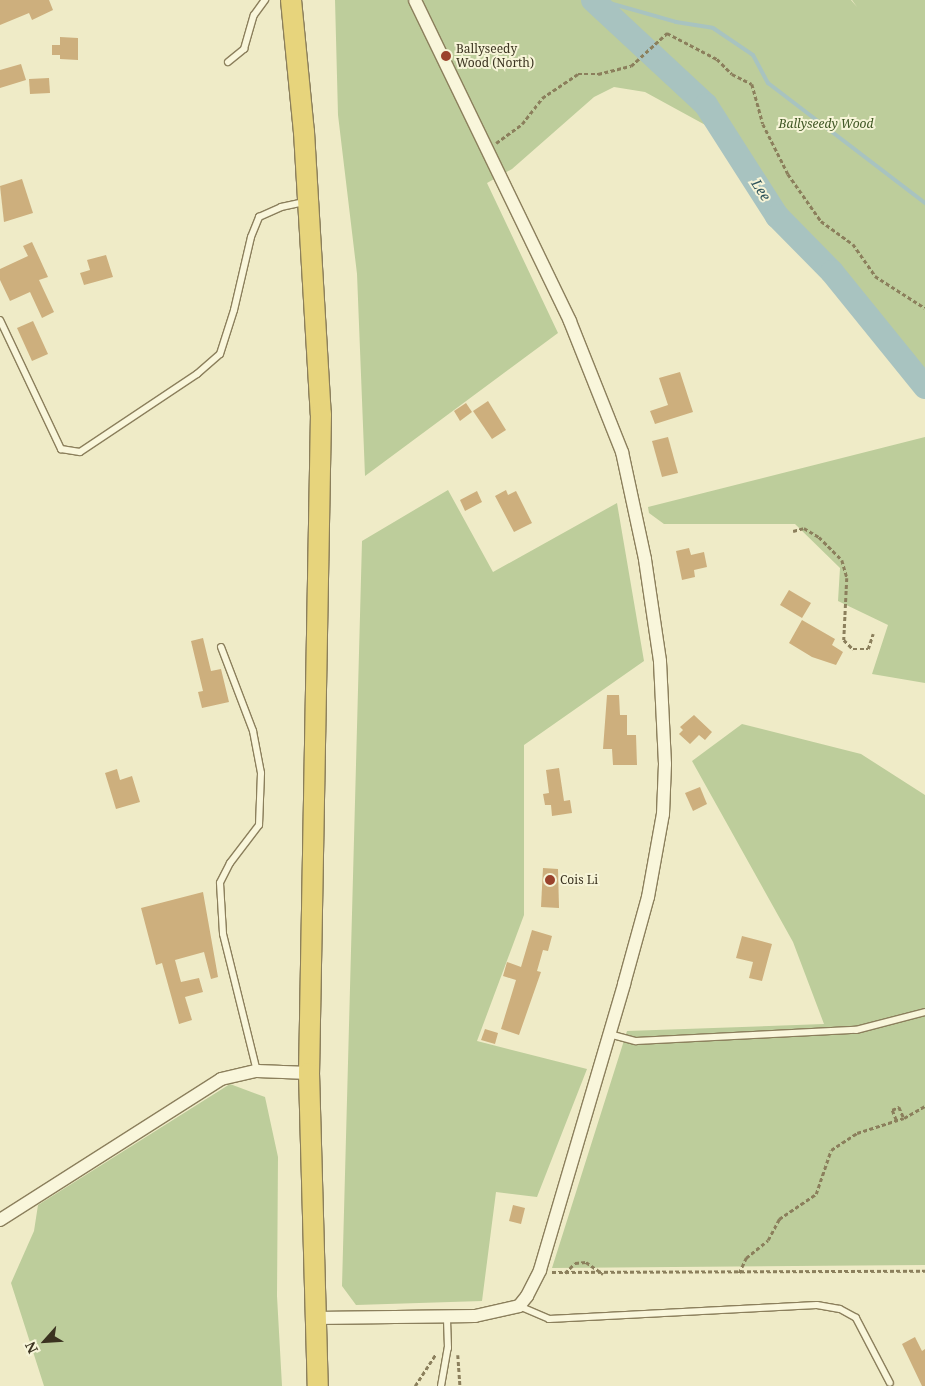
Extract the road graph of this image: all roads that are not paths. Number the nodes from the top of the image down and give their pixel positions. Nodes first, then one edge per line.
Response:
1 (265, 0) edge
2 (291, 0) edge
3 (415, 0) edge
4 (228, 62) dead end
5 (308, 201) junction
6 (0, 320) edge
7 (221, 647) dead end
8 (925, 1012) edge
9 (609, 1034) junction
10 (257, 1071) junction
11 (309, 1073) junction
12 (0, 1220) edge
13 (519, 1306) junction
14 (315, 1318) junction
15 (447, 1318) junction
16 (890, 1383) dead end
17 (318, 1386) edge
18 (441, 1386) edge

1 - 4 lane
2 - 5 highway
3 - 9 street
5 - 6 lane
5 - 11 highway
7 - 10 lane
8 - 9 lane
9 - 13 street
10 - 11 street
10 - 12 street
11 - 14 highway
13 - 15 street
13 - 16 lane
14 - 15 street
14 - 17 highway
15 - 18 lane

